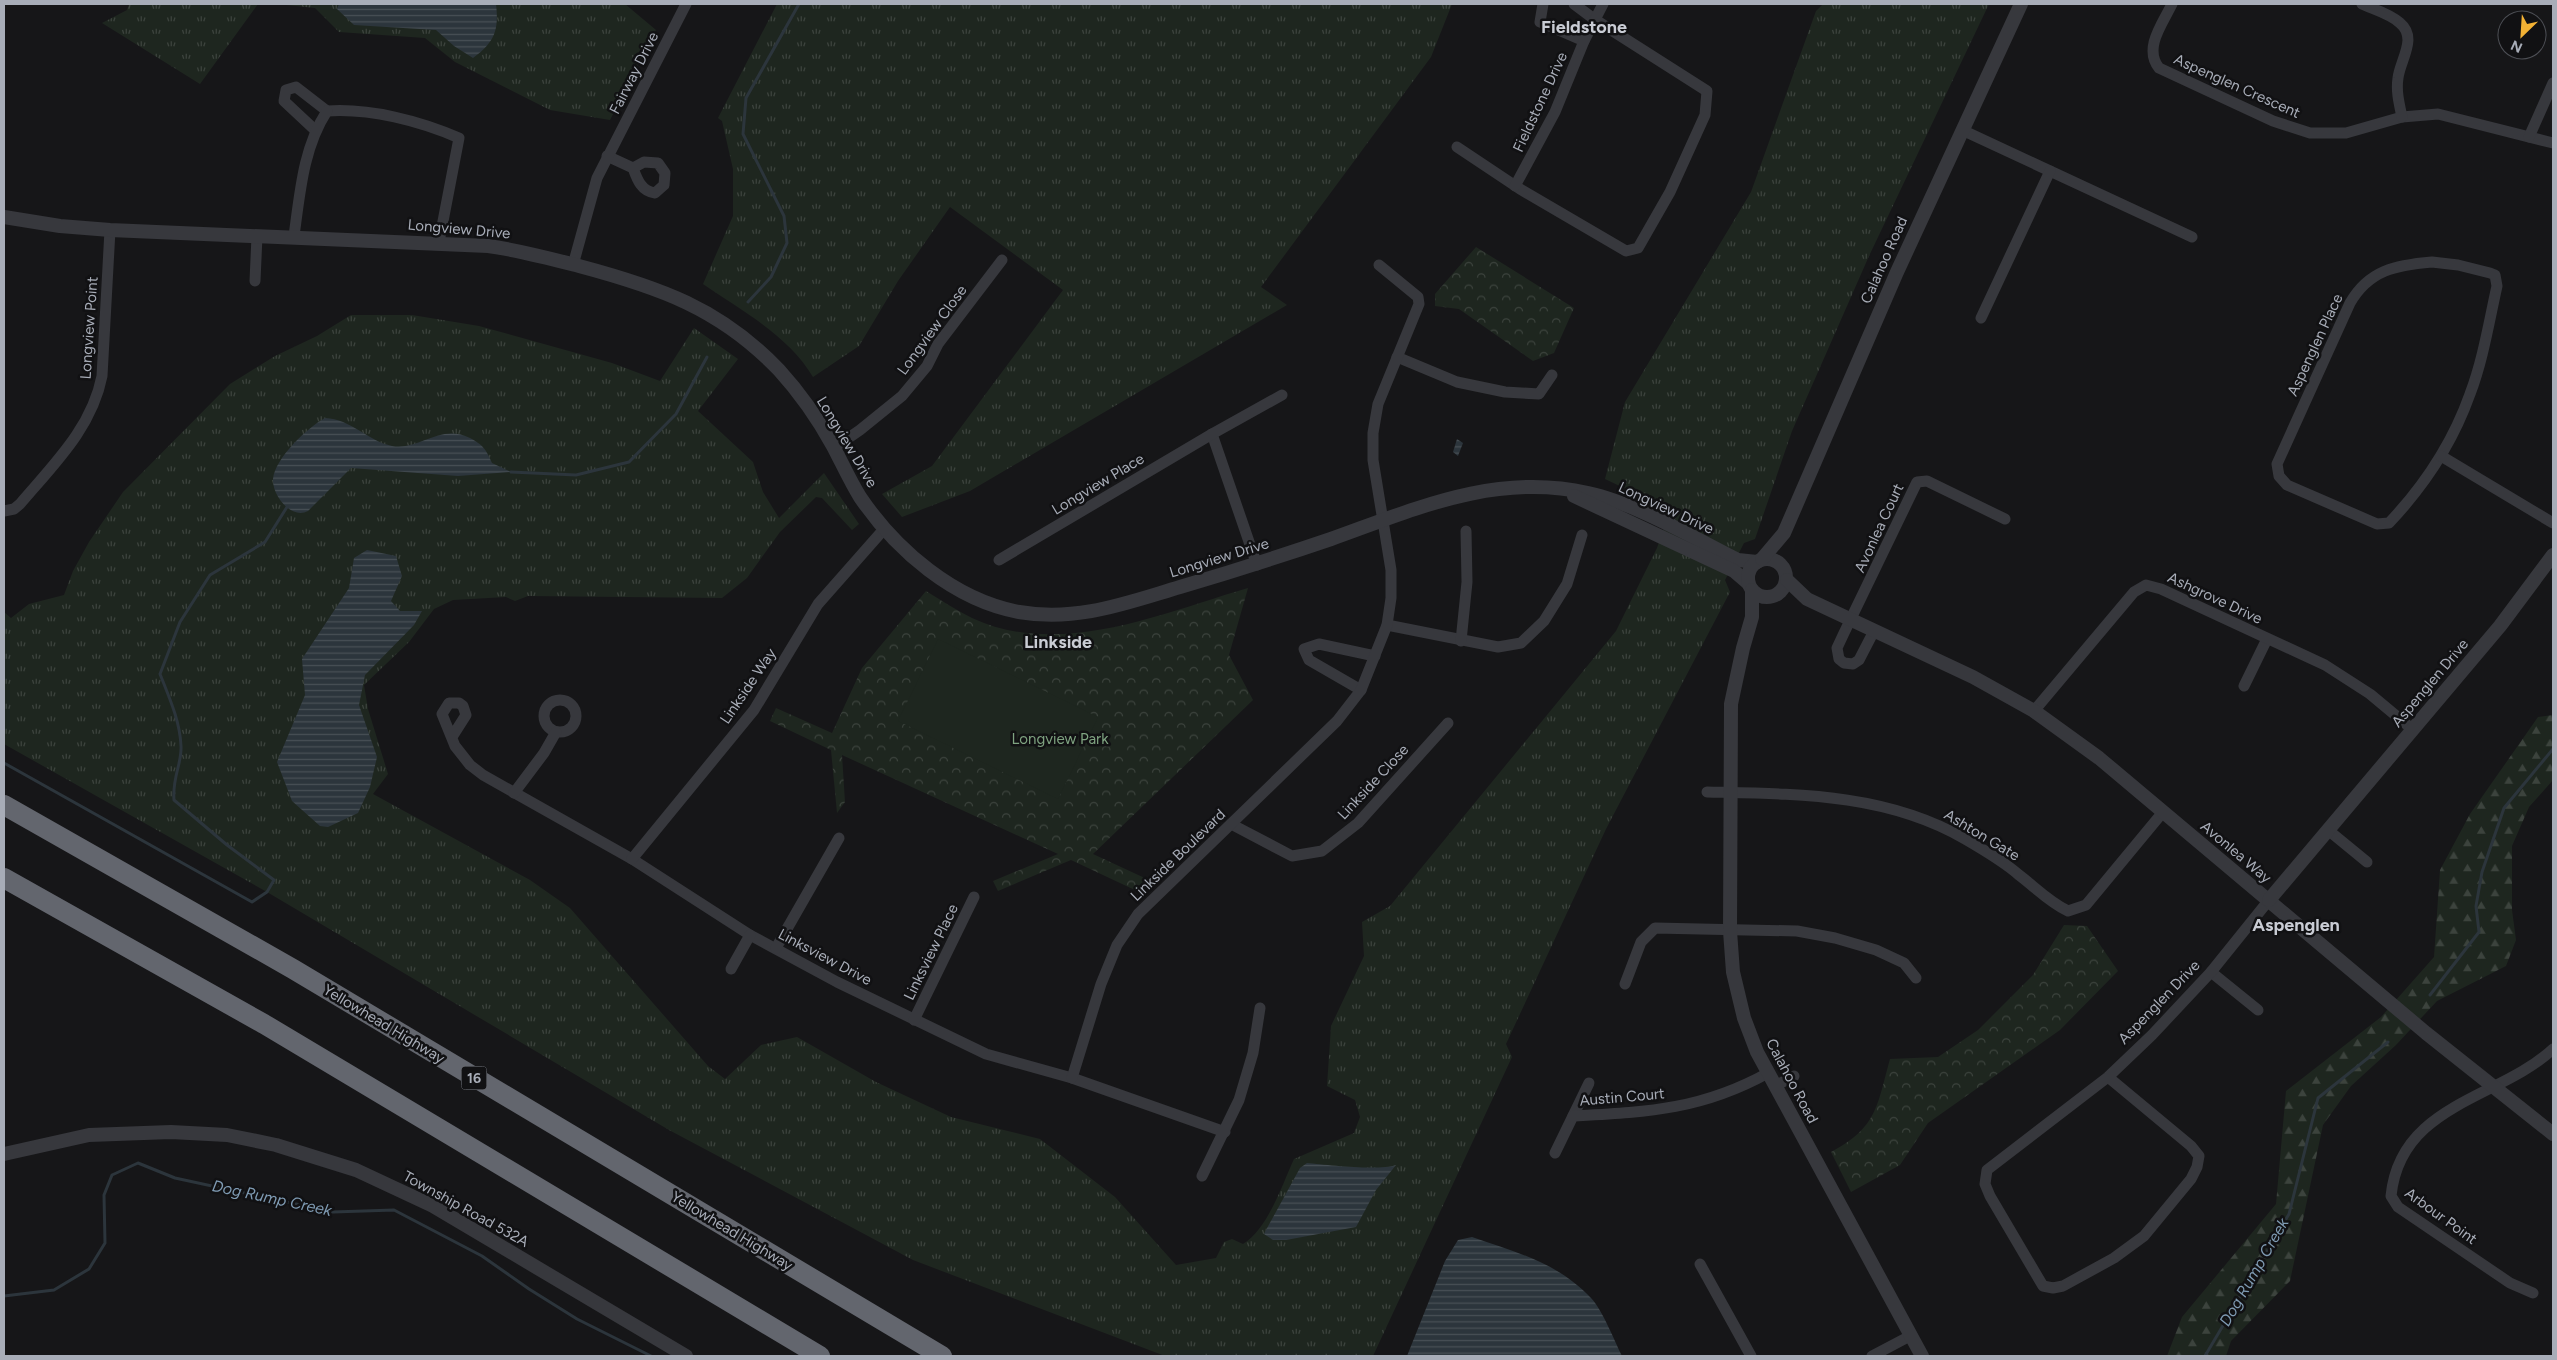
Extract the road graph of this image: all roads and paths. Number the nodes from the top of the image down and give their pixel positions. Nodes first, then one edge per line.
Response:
1 (686, 4) edge
2 (1543, 4) edge
3 (1574, 4) edge
4 (1603, 4) edge
5 (2021, 4) edge
6 (2172, 4) edge
7 (2362, 4) edge
8 (1594, 19) junction
9 (1584, 41) junction
10 (2553, 83) edge
11 (327, 111) junction
12 (2402, 116) junction
13 (315, 130) junction
14 (1962, 130) junction
15 (2529, 137) junction
16 (2553, 143) edge
17 (1458, 147) dead end
18 (608, 156) junction
19 (633, 168) dead end
20 (2050, 171) junction
21 (1515, 186) junction
22 (4, 217) edge
23 (110, 230) junction
24 (257, 236) junction
25 (294, 236) junction
26 (2192, 237) dead end
27 (439, 242) junction
28 (1002, 260) dead end
29 (573, 264) junction
30 (1379, 265) dead end
31 (254, 280) dead end
32 (1981, 318) dead end
33 (1397, 357) junction
34 (1552, 375) dead end
35 (1282, 395) dead end
36 (1212, 434) junction
37 (834, 448) junction
38 (2441, 456) junction
39 (1560, 489) junction
40 (4, 511) edge
41 (2005, 519) dead end
42 (1383, 520) junction
43 (2553, 523) edge
44 (885, 528) junction
45 (1466, 531) dead end
46 (1784, 533) junction
47 (1582, 535) dead end
48 (2553, 555) edge
49 (998, 560) dead end
50 (1759, 561) junction
51 (1257, 565) junction
52 (1786, 574) junction
53 (1750, 586) junction
54 (1775, 596) junction
55 (1807, 599) junction
56 (1752, 616) junction
57 (1852, 620) junction
58 (1387, 625) junction
59 (1874, 631) junction
60 (2267, 638) junction
61 (1462, 641) junction
62 (1375, 656) junction
63 (2244, 686) dead end
64 (1361, 690) junction
65 (2034, 711) junction
66 (1448, 723) dead end
67 (2412, 730) junction
68 (556, 732) dead end
69 (452, 737) dead end
70 (1707, 792) dead end
71 (1731, 793) junction
72 (514, 794) junction
73 (4, 805) edge
74 (2163, 812) junction
75 (1231, 824) junction
76 (2328, 830) junction
77 (839, 838) dead end
78 (632, 859) junction
79 (2367, 862) dead end
80 (4, 878) edge
81 (974, 897) dead end
82 (2270, 900) junction
83 (1730, 931) junction
84 (750, 935) junction
85 (776, 948) junction
86 (731, 969) dead end
87 (2211, 972) junction
88 (1916, 978) dead end
89 (1625, 984) dead end
90 (1260, 1008) dead end
91 (2258, 1010) dead end
92 (914, 1020) junction
93 (2553, 1049) edge
94 (1768, 1073) junction
95 (1794, 1076) dead end
96 (2108, 1077) junction
97 (1072, 1078) junction
98 (1590, 1083) dead end
99 (1775, 1086) junction
100 (2492, 1087) junction
101 (1573, 1116) junction
102 (1225, 1132) junction
103 (2553, 1134) edge
104 (1555, 1153) dead end
105 (4, 1154) edge
106 (1202, 1176) dead end
107 (1700, 1264) dead end
108 (2533, 1293) dead end
109 (1910, 1336) junction
110 (686, 1356) edge
111 (820, 1356) edge
112 (942, 1356) edge
113 (1751, 1356) edge
114 (1872, 1356) edge
115 (1922, 1356) edge

1 - 18 street, Fairway Drive
2 - 9 street
3 - 8 street
4 - 8 street, Fieldstone Drive
5 - 14 street, Calahoo Road
6 - 12 street, Aspenglen Crescent
7 - 12 street
8 - 9 street, Fieldstone Drive
8 - 21 street
9 - 21 street, Fieldstone Drive
10 - 15 street
11 - 13 street
11 - 13 street
11 - 27 street
12 - 15 street, Aspenglen Crescent
13 - 25 street
14 - 20 street
14 - 46 street, Calahoo Road
15 - 16 street, Aspenglen Crescent
17 - 21 street
18 - 19 street
18 - 29 street, Fairway Drive
20 - 26 street
20 - 32 street
22 - 23 street, Longview Drive
23 - 24 street, Longview Drive
23 - 40 street, Longview Point
24 - 25 street, Longview Drive
24 - 31 street
25 - 27 street, Longview Drive
27 - 29 street, Longview Drive
28 - 37 street, Longview Close
29 - 37 street, Longview Drive
30 - 33 street, Linkside Boulevard
33 - 34 street
33 - 42 street, Linkside Boulevard
35 - 36 street, Longview Place
36 - 49 street, Longview Place
36 - 51 street
37 - 44 street, Longview Drive
38 - 38 street, Aspenglen Place
38 - 43 street
39 - 42 street, Longview Drive
39 - 50 street, Longview Drive
39 - 53 street, Longview Drive
41 - 57 street, Avonlea Court
42 - 51 street, Longview Drive
42 - 58 street, Linkside Boulevard
44 - 51 street, Longview Drive
44 - 78 street, Linkside Way
45 - 61 street
46 - 50 street, Calahoo Road
46 - 52 street, Calahoo Road
47 - 61 street
48 - 67 street, Aspenglen Drive
50 - 52 street
50 - 53 street
52 - 54 street
52 - 55 street, Avonlea Way
53 - 54 street
53 - 56 street, Calahoo Road
54 - 55 street, Avonlea Way
54 - 56 street
55 - 57 street, Avonlea Way
56 - 71 street, Calahoo Road
57 - 59 street, Avonlea Way
57 - 59 street
58 - 61 street
58 - 62 street, Linkside Boulevard
59 - 65 street, Avonlea Way
60 - 63 street
60 - 65 street, Ashgrove Drive
60 - 67 street, Ashgrove Drive
62 - 64 street, Linkside Boulevard
62 - 64 street
64 - 75 street, Linkside Boulevard
65 - 74 street, Avonlea Way
66 - 75 street, Linkside Close
67 - 76 street, Aspenglen Drive
68 - 72 street
69 - 72 street, Linksview Drive
70 - 71 street
71 - 74 street, Ashton Gate
71 - 83 street, Calahoo Road
72 - 78 street, Linksview Drive
73 - 112 highway, Yellowhead Highway / 16
74 - 82 street, Avonlea Way
75 - 97 street, Linkside Boulevard
76 - 79 street
76 - 82 street, Aspenglen Drive
77 - 85 street
78 - 84 street, Linksview Drive
80 - 111 highway
81 - 92 street, Linksview Place
82 - 87 street, Aspenglen Drive
82 - 100 street, Avonlea Way
83 - 88 street
83 - 89 street
83 - 94 street, Calahoo Road
84 - 85 street, Linksview Drive
84 - 86 street
85 - 92 street, Linksview Drive
87 - 91 street
87 - 96 street, Aspenglen Drive
90 - 102 street
92 - 97 street, Linksview Drive
93 - 100 street, Arbour Point
94 - 99 street, Calahoo Road
94 - 101 street, Austin Court
95 - 99 street
96 - 96 street, Aspenglen Drive
97 - 102 street, Linksview Drive
98 - 101 street
99 - 109 street, Calahoo Road
100 - 103 street, Avonlea Way
100 - 108 street, Arbour Point
101 - 104 street, Austin Court
102 - 106 street
105 - 110 street, Township Road 532A
107 - 113 street
109 - 114 street
109 - 115 street, Calahoo Road

